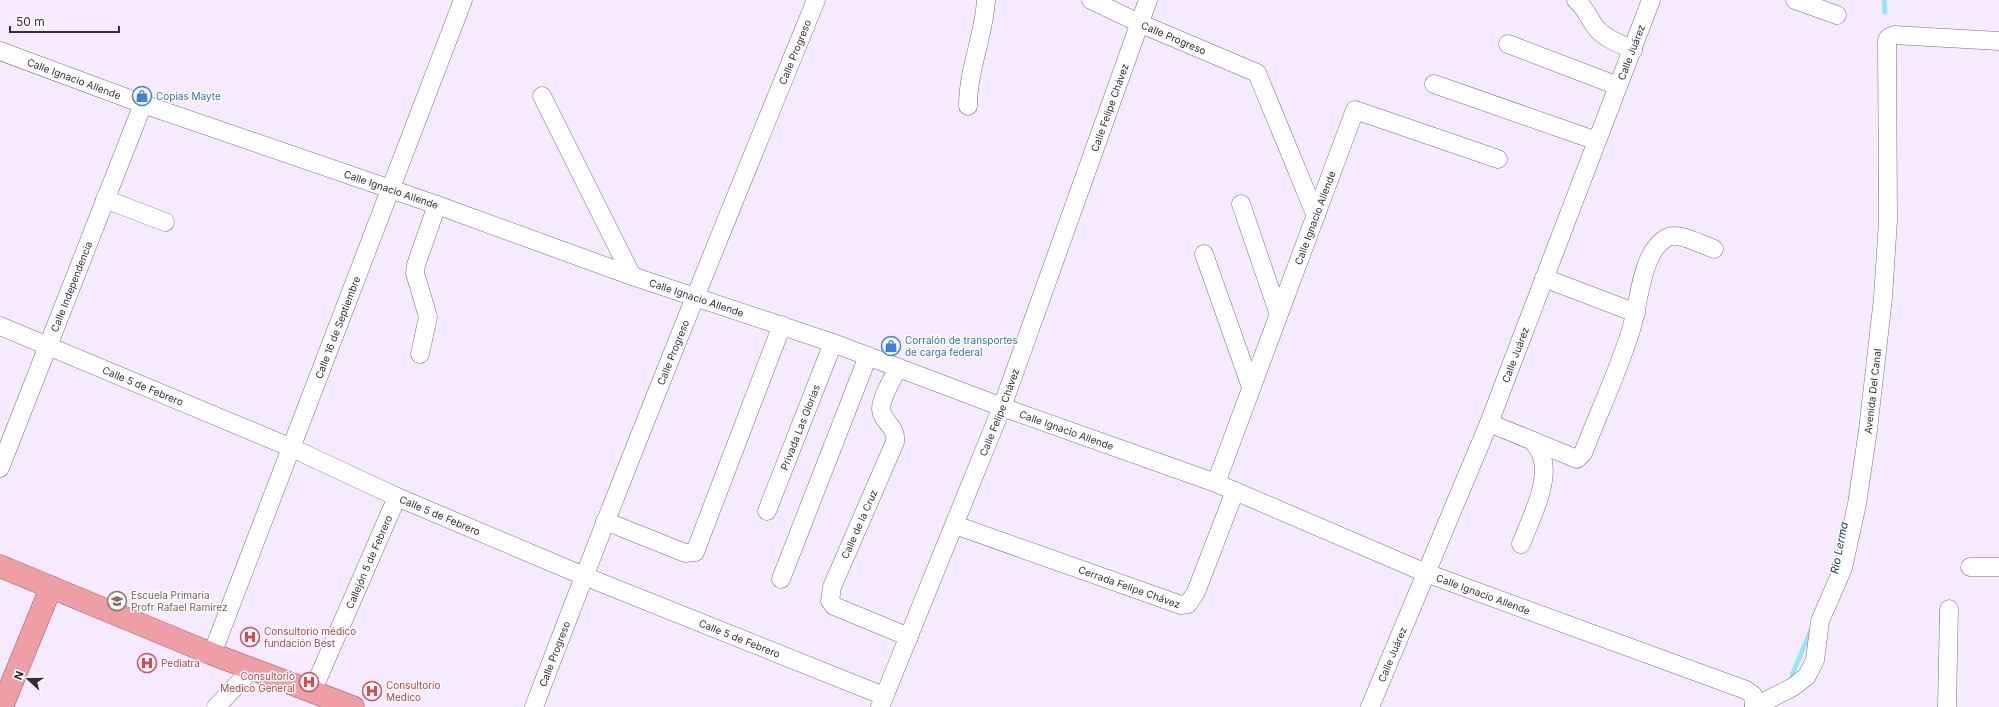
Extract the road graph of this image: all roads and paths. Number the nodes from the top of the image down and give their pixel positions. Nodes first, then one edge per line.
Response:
1 (463, 0) edge
2 (816, 0) edge
3 (986, 0) edge
4 (1091, 0) edge
5 (1148, 0) edge
6 (1576, 0) edge
7 (1651, 0) edge
8 (1795, 0) edge
9 (1837, 15) dead end
10 (1140, 23) junction
11 (1999, 41) edge
12 (1508, 44) dead end
13 (1633, 50) junction
14 (0, 51) edge
15 (1434, 84) dead end
16 (1618, 86) junction
17 (542, 96) dead end
18 (143, 104) junction
19 (968, 106) dead end
20 (1597, 140) junction
21 (1498, 159) dead end
22 (390, 189) junction
23 (105, 199) junction
24 (1242, 204) dead end
25 (437, 205) junction
26 (1316, 216) junction
27 (165, 222) dead end
28 (1714, 249) dead end
29 (1204, 254) dead end
30 (632, 276) junction
31 (1544, 278) junction
32 (695, 296) junction
33 (1278, 312) junction
34 (1636, 313) junction
35 (782, 325) junction
36 (0, 326) edge
37 (833, 343) junction
38 (48, 347) junction
39 (420, 354) dead end
40 (868, 356) junction
41 (898, 368) junction
42 (1251, 388) junction
43 (1002, 407) junction
44 (1489, 423) junction
45 (1533, 441) junction
46 (292, 448) junction
47 (0, 468) edge
48 (1216, 483) junction
49 (1234, 491) junction
50 (397, 497) junction
51 (767, 511) dead end
52 (605, 521) junction
53 (955, 525) junction
54 (1521, 544) dead end
55 (0, 566) edge
56 (1970, 567) dead end
57 (1999, 567) edge
58 (1426, 573) junction
59 (584, 576) junction
60 (781, 579) dead end
61 (51, 587) junction
62 (1949, 609) dead end
63 (909, 637) junction
64 (212, 654) junction
65 (252, 669) junction
66 (312, 692) junction
67 (882, 702) edge
68 (1753, 703) edge
69 (2, 707) edge
70 (216, 707) edge
71 (354, 707) edge
72 (534, 707) edge
73 (1370, 707) edge
74 (1947, 707) edge

1 - 22 street, Calle 16 de Septiembre
2 - 32 street, Calle Progreso
3 - 19 street
4 - 10 street, Calle Progreso
5 - 10 street, Calle Felipe Chávez
6 - 13 street
7 - 13 street, Calle Juárez
8 - 9 street
10 - 26 street, Calle Progreso
10 - 43 street, Calle Felipe Chávez
11 - 68 street, Avenida Del Canal
12 - 16 street
13 - 16 street, Calle Juárez
14 - 18 street, Calle Ignacio Allende
15 - 20 street
16 - 20 street, Calle Juárez
17 - 30 street
18 - 22 street, Calle Ignacio Allende
18 - 23 street, Calle Independencia
20 - 31 street, Calle Juárez
21 - 26 street, Calle Ignacio Allende
22 - 25 street, Calle Ignacio Allende
22 - 46 street, Calle 16 de Septiembre
23 - 27 street
23 - 38 street, Calle Independencia
24 - 33 street
25 - 30 street, Calle Ignacio Allende
25 - 39 street
26 - 33 street, Calle Ignacio Allende
28 - 34 street
29 - 42 street
30 - 32 street, Calle Ignacio Allende
31 - 34 street
31 - 44 street, Calle Juárez
32 - 35 street, Calle Ignacio Allende
32 - 52 street, Calle Progreso
33 - 42 street, Calle Ignacio Allende
34 - 45 street
35 - 37 street, Calle Ignacio Allende
35 - 52 street
36 - 38 street, Calle 5 de Febrero
37 - 40 street, Calle Ignacio Allende
37 - 51 street, Privada Las Glorias
38 - 46 street, Calle 5 de Febrero
38 - 47 street, Calle Independencia
40 - 41 street, Calle Ignacio Allende
40 - 60 street
41 - 43 street, Calle Ignacio Allende
41 - 63 street, Calle de la Cruz
42 - 48 street, Calle Ignacio Allende
43 - 48 street, Calle Ignacio Allende
43 - 53 street, Calle Felipe Chávez
44 - 45 street
44 - 58 street, Calle Juárez
45 - 54 street
46 - 50 street, Calle 5 de Febrero
46 - 64 street, Calle 16 de Septiembre
48 - 49 street, Calle Ignacio Allende
49 - 53 street, Cerrada Felipe Chávez
49 - 58 street, Calle Ignacio Allende
50 - 59 street, Calle 5 de Febrero
50 - 66 street, Callejón 5 de Febrero
52 - 59 street, Calle Progreso
53 - 63 street, Calle Felipe Chávez
55 - 61 main road
56 - 57 street
58 - 68 street, Calle Ignacio Allende
58 - 73 street, Calle Juárez
59 - 67 street, Calle 5 de Febrero
59 - 72 street, Calle Progreso
61 - 64 main road
61 - 69 main road
62 - 74 street
63 - 67 street, Calle Felipe Chávez
64 - 65 main road
65 - 66 main road
65 - 70 street
66 - 71 main road

